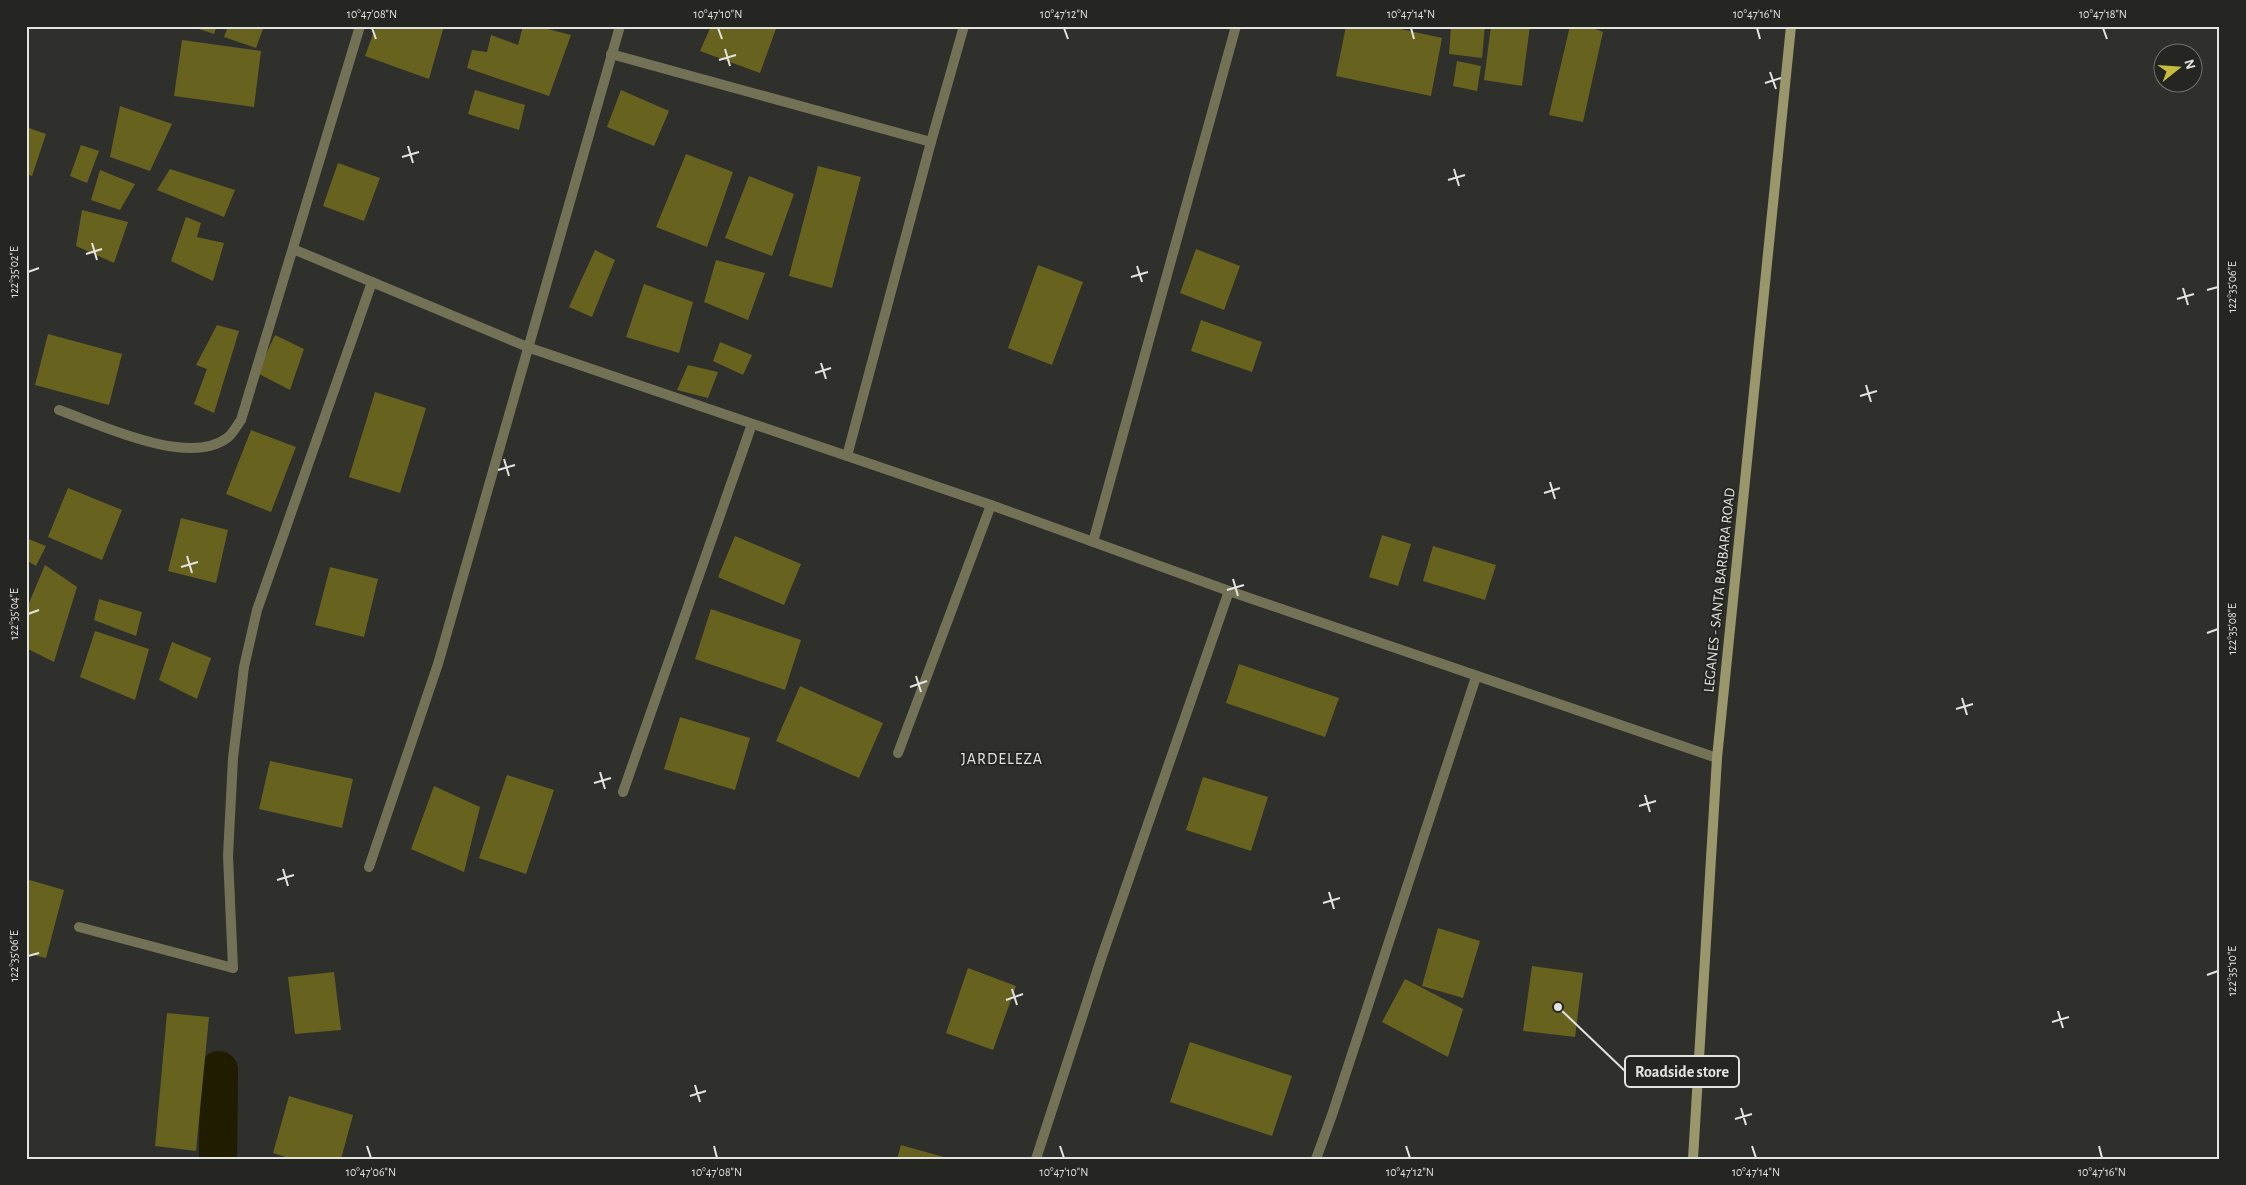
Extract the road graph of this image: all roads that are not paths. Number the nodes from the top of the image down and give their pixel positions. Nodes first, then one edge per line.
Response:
1 (360, 26) edge
2 (620, 26) edge
3 (964, 26) edge
4 (1236, 26) edge
5 (1791, 26) edge
6 (611, 54) junction
7 (931, 142) junction
8 (293, 248) junction
9 (372, 282) junction
10 (530, 348) junction
11 (59, 410) dead end
12 (752, 424) junction
13 (847, 456) junction
14 (991, 505) junction
15 (1093, 542) junction
16 (1230, 591) junction
17 (1476, 677) junction
18 (898, 753) dead end
19 (1717, 758) junction
20 (623, 792) dead end
21 (369, 867) dead end
22 (79, 927) dead end
23 (1036, 1159) edge
24 (1316, 1159) edge
25 (1693, 1159) edge

1 - 8 street
2 - 6 street
3 - 7 street
4 - 15 street
5 - 19 main road, LEGANES - SANTA BARBARA ROAD
6 - 7 street
6 - 10 street
7 - 13 street
8 - 9 street
8 - 11 street
9 - 10 street
9 - 22 street
10 - 12 street
10 - 21 street
12 - 13 street
12 - 20 street
13 - 14 street
14 - 15 street
14 - 18 street
15 - 16 street
16 - 17 street
16 - 23 street
17 - 19 street
17 - 24 street
19 - 25 main road, LEGANES - SANTA BARBARA ROAD

